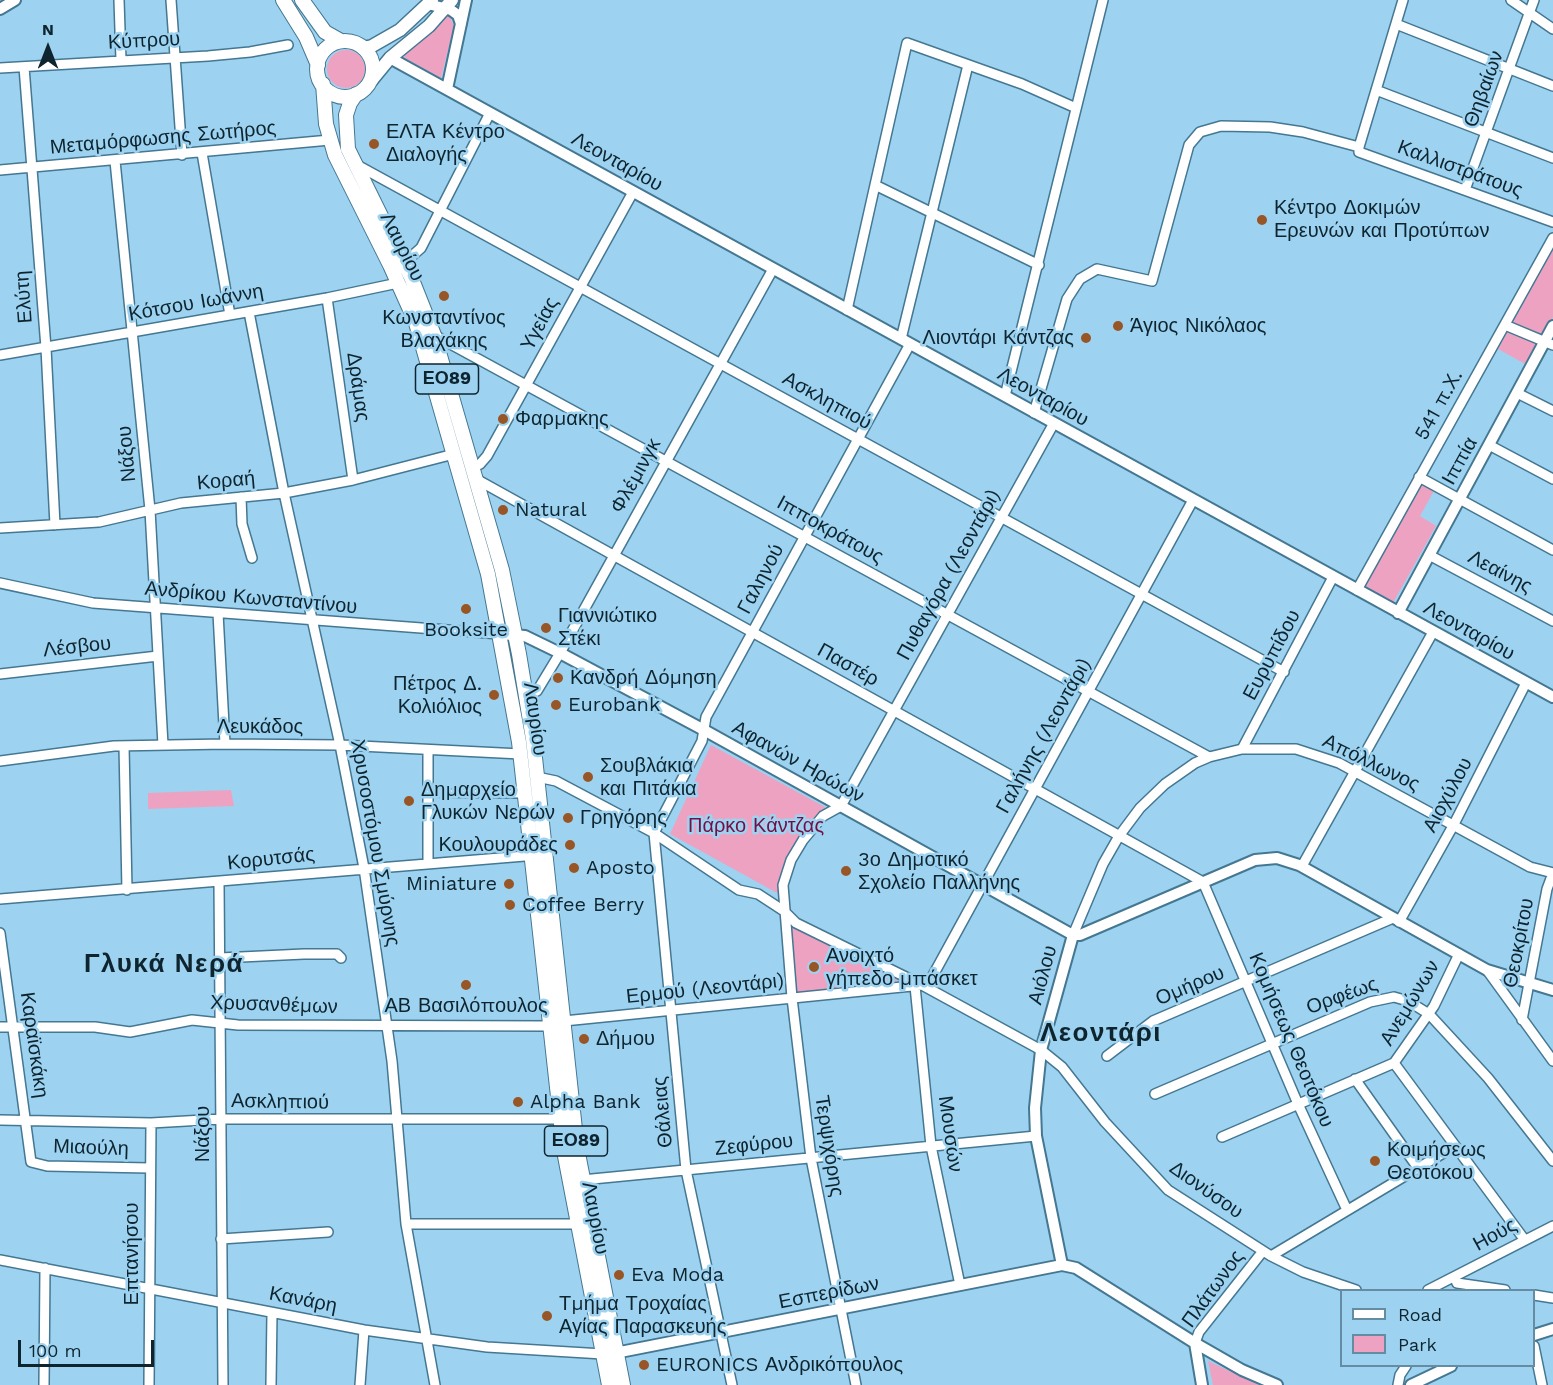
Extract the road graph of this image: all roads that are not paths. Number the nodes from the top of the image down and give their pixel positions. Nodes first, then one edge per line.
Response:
1 (119, 0) edge
2 (171, 0) edge
3 (283, 0) edge
4 (302, 0) edge
5 (466, 0) edge
6 (1103, 0) edge
7 (1403, 0) edge
8 (1511, 0) edge
9 (1534, 0) edge
10 (430, 2) edge
11 (449, 4) edge
12 (1530, 13) junction
13 (1396, 24) junction
14 (462, 27) junction
15 (1553, 29) edge
16 (341, 41) junction
17 (288, 45) dead end
18 (363, 48) junction
19 (174, 57) junction
20 (390, 58) junction
21 (121, 60) junction
22 (318, 64) junction
23 (968, 65) junction
24 (24, 67) junction
25 (0, 68) edge
26 (1511, 70) junction
27 (371, 81) junction
28 (323, 84) junction
29 (1553, 86) edge
30 (447, 89) junction
31 (1376, 90) junction
32 (356, 94) junction
33 (1076, 108) junction
34 (490, 113) junction
35 (1488, 132) junction
36 (330, 140) junction
37 (1359, 147) junction
38 (202, 153) junction
39 (182, 155) junction
40 (1553, 158) edge
41 (115, 161) junction
42 (352, 162) junction
43 (32, 168) junction
44 (0, 170) edge
45 (875, 185) junction
46 (1465, 190) junction
47 (633, 192) junction
48 (439, 210) junction
49 (931, 214) junction
50 (1553, 222) edge
51 (1553, 238) edge
52 (402, 258) junction
53 (1039, 264) junction
54 (772, 269) junction
55 (398, 283) junction
56 (580, 287) junction
57 (327, 298) junction
58 (847, 310) junction
59 (249, 312) junction
60 (230, 315) junction
61 (1505, 325) junction
62 (1553, 326) edge
63 (130, 333) junction
64 (434, 335) junction
65 (906, 342) junction
66 (1549, 343) edge
67 (46, 348) junction
68 (0, 355) edge
69 (720, 363) junction
70 (527, 385) junction
71 (1516, 393) junction
72 (1005, 396) junction
73 (1553, 411) edge
74 (1034, 413) junction
75 (1054, 423) junction
76 (859, 440) junction
77 (1489, 445) junction
78 (454, 454) junction
79 (665, 460) junction
80 (474, 473) junction
81 (1419, 477) junction
82 (1553, 479) edge
83 (353, 480) junction
84 (284, 493) junction
85 (241, 497) junction
86 (1459, 499) junction
87 (1193, 500) junction
88 (150, 510) junction
89 (1002, 518) junction
90 (55, 525) junction
91 (0, 528) edge
92 (804, 536) junction
93 (1553, 550) edge
94 (612, 555) junction
95 (1429, 555) junction
96 (252, 558) dead end
97 (1334, 577) junction
98 (0, 583) edge
99 (1357, 590) junction
100 (1142, 594) junction
101 (155, 609) junction
102 (218, 613) junction
103 (1398, 613) junction
104 (948, 615) junction
105 (313, 621) junction
106 (1553, 621) edge
107 (1433, 632) junction
108 (753, 633) junction
109 (500, 634) junction
110 (515, 635) junction
111 (560, 653) junction
112 (158, 656) junction
113 (1284, 672) junction
114 (0, 674) edge
115 (1526, 683) junction
116 (1089, 691) junction
117 (526, 696) junction
118 (1553, 697) edge
119 (894, 711) junction
120 (704, 730) junction
121 (225, 744) junction
122 (163, 745) junction
123 (340, 745) junction
124 (124, 746) junction
125 (1242, 749) junction
126 (428, 750) junction
127 (521, 754) junction
128 (1209, 757) junction
129 (0, 761) edge
130 (1354, 771) junction
131 (537, 777) junction
132 (1035, 789) junction
133 (428, 793) junction
134 (525, 794) junction
135 (841, 807) junction
136 (1452, 826) junction
137 (654, 833) junction
138 (1119, 836) junction
139 (538, 855) junction
140 (428, 863) junction
141 (1302, 866) junction
142 (364, 868) junction
143 (1553, 873) edge
144 (1203, 882) junction
145 (219, 883) junction
146 (982, 885) junction
147 (127, 890) junction
148 (0, 899) edge
149 (784, 911) junction
150 (1396, 920) junction
151 (0, 933) edge
152 (1073, 935) junction
153 (1459, 954) junction
154 (220, 958) junction
155 (341, 958) dead end
156 (1487, 970) junction
157 (1247, 981) junction
158 (1529, 982) junction
159 (919, 986) junction
160 (1553, 990) edge
161 (792, 998) junction
162 (672, 1010) junction
163 (1429, 1014) junction
164 (1522, 1020) junction
165 (564, 1021) junction
166 (220, 1023) junction
167 (387, 1026) junction
168 (549, 1026) junction
169 (0, 1028) edge
170 (13, 1028) junction
171 (1272, 1043) junction
172 (1041, 1050) junction
173 (1107, 1056) dead end
174 (1553, 1061) edge
175 (1394, 1063) junction
176 (1355, 1079) junction
177 (1155, 1094) dead end
178 (1298, 1104) junction
179 (221, 1119) junction
180 (560, 1119) junction
181 (0, 1120) edge
182 (27, 1120) junction
183 (398, 1121) junction
184 (151, 1123) junction
185 (1036, 1136) junction
186 (1222, 1137) dead end
187 (932, 1146) junction
188 (1455, 1146) junction
189 (811, 1158) junction
190 (1553, 1161) edge
191 (31, 1162) joint
192 (149, 1168) junction
193 (1418, 1168) junction
194 (686, 1170) junction
195 (582, 1180) junction
196 (1347, 1210) junction
197 (406, 1224) junction
198 (576, 1224) junction
199 (1553, 1226) edge
200 (328, 1232) dead end
201 (221, 1239) junction
202 (1524, 1239) junction
203 (1267, 1253) junction
204 (0, 1260) edge
205 (1062, 1265) junction
206 (45, 1268) junction
207 (1455, 1284) edge
208 (960, 1285) junction
209 (151, 1287) junction
210 (1353, 1289) edge
211 (1432, 1289) edge
212 (1497, 1289) edge
213 (1535, 1295) edge
214 (1553, 1298) edge
215 (223, 1303) junction
216 (840, 1309) junction
217 (272, 1313) junction
218 (1553, 1329) edge
219 (364, 1330) junction
220 (722, 1333) junction
221 (1535, 1334) edge
222 (428, 1340) junction
223 (1195, 1343) junction
224 (610, 1354) junction
225 (1535, 1355) edge
226 (1405, 1367) edge
227 (1447, 1367) edge
228 (44, 1385) edge
229 (149, 1385) edge
230 (223, 1385) edge
231 (271, 1385) edge
232 (360, 1385) edge
233 (435, 1385) edge
234 (609, 1385) edge
235 (623, 1385) edge
236 (732, 1385) edge
237 (856, 1385) edge
238 (1202, 1385) edge
239 (1277, 1385) edge
240 (1398, 1385) edge
241 (1411, 1385) edge
242 (1542, 1385) edge

1 - 21 street
2 - 19 street
3 - 22 main road, Λαυρίου / ΕΟ89
4 - 16 main road
5 - 14 street
6 - 33 street
7 - 13 street
8 - 12 street
9 - 12 street, Θηβαίων
10 - 11 street
10 - 18 main road
11 - 14 street
11 - 20 main road
12 - 15 street
12 - 26 street, Θηβαίων
13 - 26 street
13 - 31 street
14 - 30 street
16 - 18 main road
16 - 22 main road
17 - 19 street, Κύπρου
18 - 27 main road
19 - 21 street, Κύπρου
19 - 39 street
20 - 27 main road
20 - 30 street, Λεονταρίου
21 - 24 street, Κύπρου
22 - 28 main road, Λαυρίου / ΕΟ89
23 - 33 street
23 - 45 street
23 - 49 street, Γαληνού
24 - 25 street, Κύπρου
24 - 43 street, Ελύτη
26 - 29 street
26 - 35 street, Θηβαίων
27 - 32 main road
28 - 32 main road
28 - 36 main road, Λαυρίου / ΕΟ89
30 - 34 street, Λεονταρίου
31 - 35 street
31 - 37 street
32 - 42 main road, Λαυρίου / ΕΟ89
33 - 53 street
34 - 47 street, Λεονταρίου
34 - 48 street
35 - 40 street
35 - 46 street, Θηβαίων
36 - 38 street, Μεταμόρφωσης Σωτήρος
36 - 55 main road, Λαυρίου / ΕΟ89
37 - 46 street, Καλλιστράτους
37 - 74 street
38 - 39 street, Μεταμόρφωσης Σωτήρος
38 - 60 street
39 - 41 street, Μεταμόρφωσης Σωτήρος
41 - 43 street, Μεταμόρφωσης Σωτήρος
41 - 63 street, Νάξου
42 - 48 street, Ασκληπιού
42 - 52 main road, Λαυρίου / ΕΟ89
43 - 44 street, Μεταμόρφωσης Σωτήρος
43 - 67 street, Ελύτη
45 - 49 street
45 - 58 street
46 - 50 street, Καλλιστράτους
47 - 54 street, Λεονταρίου
47 - 56 street, Υγείας
48 - 52 street
48 - 56 street, Ασκληπιού
49 - 53 street
49 - 65 street, Γαληνού
51 - 61 street, 541 π.Χ.
52 - 64 main road, Λαυρίου / ΕΟ89
53 - 72 street
54 - 58 street, Λεονταρίου
54 - 69 street, Φλέμινγκ
55 - 57 street, Κότσου Ιωάννη
55 - 78 main road, Λαυρίου / ΕΟ89
56 - 69 street, Ασκληπιού
56 - 70 street, Υγείας
57 - 59 street, Κότσου Ιωάννη
57 - 83 street, Δράμας
58 - 65 street, Λεονταρίου
59 - 60 street, Κότσου Ιωάννη
59 - 84 street, Χρυσοστόμου Σμύρνης
60 - 63 street, Κότσου Ιωάννη
61 - 66 street
61 - 81 street, 541 π.Χ.
62 - 66 street, Ιππία
63 - 67 street, Κότσου Ιωάννη
63 - 88 street, Νάξου
64 - 70 street, Ιπποκράτους
64 - 80 main road, Λαυρίου / ΕΟ89
65 - 72 street, Λεονταρίου
65 - 76 street, Γαληνού
66 - 71 street, Ιππία
67 - 68 street, Κότσου Ιωάννη
67 - 90 street, Ελύτη
69 - 76 street, Ασκληπιού
69 - 79 street, Φλέμινγκ
70 - 79 street, Ιπποκράτους
70 - 80 street, Υγείας
71 - 73 street
71 - 77 street, Ιππία
72 - 74 street, Λεονταρίου
74 - 75 street, Λεονταρίου
75 - 87 street, Λεονταρίου
75 - 89 street, Πυθαγόρα (Λεοντάρι)
76 - 89 street, Ασκληπιού
76 - 92 street, Γαληνού
77 - 82 street
77 - 86 street, Ιππία
78 - 83 street, Κοραή
78 - 109 main road, Λαυρίου / ΕΟ89
79 - 92 street, Ιπποκράτους
79 - 94 street, Φλέμινγκ
80 - 94 street, Παστέρ
80 - 110 main road, Λαυρίου / ΕΟ89
81 - 86 street
81 - 99 street, 541 π.Χ.
83 - 84 street, Κοραή
84 - 85 street, Κοραή
84 - 105 street, Χρυσοστόμου Σμύρνης
85 - 88 street, Κοραή
85 - 96 street
86 - 93 street
86 - 95 street, Ιππία
87 - 97 street, Λεονταρίου
87 - 100 street, Γαλήνης (Λεοντάρι)
88 - 90 street, Κοραή
88 - 101 street, Νάξου
89 - 100 street, Ασκληπιού
89 - 104 street, Πυθαγόρα (Λεοντάρι)
90 - 91 street, Κοραή
92 - 104 street, Ιπποκράτους
92 - 108 street, Γαληνού
94 - 108 street, Παστέρ
94 - 111 street, Φλέμινγκ
95 - 103 street, Ιππία
95 - 106 street, Λεαίνης
97 - 99 street, Λεονταρίου
97 - 113 street, Ευρυπίδου
98 - 101 street, Ανδρίκου Κωνσταντίνου
99 - 103 street, Λεονταρίου
100 - 113 street, Ασκληπιού
100 - 116 street, Γαλήνης (Λεοντάρι)
101 - 102 street, Ανδρίκου Κωνσταντίνου
101 - 112 street, Νάξου
102 - 105 street, Ανδρίκου Κωνσταντίνου
102 - 121 street
103 - 107 street, Λεονταρίου
104 - 116 street, Ιπποκράτους
104 - 119 street, Πυθαγόρα (Λεοντάρι)
105 - 109 street, Ανδρίκου Κωνσταντίνου
105 - 123 street, Χρυσοστόμου Σμύρνης
107 - 115 street, Λεονταρίου
107 - 130 street
108 - 119 street, Παστέρ
108 - 120 street, Γαληνού
109 - 110 street, Αφανών Ηρώων
109 - 127 main road, Λαυρίου / ΕΟ89
110 - 111 street, Αφανών Ηρώων
110 - 117 main road, Λαυρίου / ΕΟ89
111 - 117 street, Φλέμινγκ
111 - 120 street, Αφανών Ηρώων
112 - 114 street, Λέσβου
112 - 122 street, Νάξου
113 - 125 street, Ευρυπίδου
115 - 118 street, Λεονταρίου
115 - 136 street, Αιοχύλου
116 - 128 street, Ιπποκράτους
116 - 132 street, Γαλήνης (Λεοντάρι)
117 - 131 main road, Λαυρίου / ΕΟ89
119 - 132 street, Παστέρ
119 - 135 street, Πυθαγόρα (Λεοντάρι)
120 - 135 street, Αφανών Ηρώων
120 - 137 street, Γαληνού
121 - 122 street, Λευκάδος
121 - 123 street, Λευκάδος
122 - 124 street, Λευκάδος
123 - 126 street, Λευκάδος
123 - 142 street, Χρυσοστόμου Σμύρνης
124 - 129 street, Λευκάδος
124 - 147 street
125 - 128 street, Απόλλωνος
125 - 130 street, Απόλλωνος
126 - 127 street, Λευκάδος
126 - 133 street
127 - 134 main road, Λαυρίου / ΕΟ89
128 - 138 street, Απόλλωνος
130 - 136 street, Απόλλωνος
130 - 141 street
131 - 137 street, Διονύσου
131 - 139 main road, Λαυρίου / ΕΟ89
132 - 138 street, Παστέρ
132 - 146 street, Γαλήνης (Λεοντάρι)
133 - 134 street
133 - 140 street
134 - 139 main road, Λαυρίου / ΕΟ89
135 - 146 street, Αφανών Ηρώων
135 - 149 street, Τερψιχόρης
136 - 143 street, Απόλλωνος
136 - 150 street, Αιοχύλου
137 - 149 street, Διονύσου
137 - 162 street, Θάλειας
138 - 144 street, Παστέρ
138 - 152 street, Απόλλωνος
139 - 140 street, Κορυτσάς
139 - 165 main road, Λαυρίου / ΕΟ89
139 - 168 main road, Λαυρίου / ΕΟ89
140 - 142 street, Κορυτσάς
141 - 144 street, Αιόλου
141 - 150 street, Αιόλου
142 - 145 street, Κορυτσάς
142 - 167 street, Χρυσοστόμου Σμύρνης
143 - 158 street, Θεοκρίτου
144 - 152 street, Αιόλου
144 - 157 street, Κομήσεως Θεοτόκου
145 - 147 street, Κορυτσάς
145 - 154 street, Νάξου
146 - 152 street, Αφανών Ηρώων
146 - 159 street, Γαλήνης (Λεοντάρι)
147 - 148 street, Κορυτσάς
149 - 159 street, Διονύσου
149 - 161 street, Τερψιχόρης
150 - 153 street, Αιόλου
150 - 157 street, Ομήρου
151 - 170 street, Καραϊσκάκη
152 - 172 street, Αιόλου
153 - 156 street, Αιόλου
153 - 163 street, Ανεμώνων
154 - 155 street
154 - 166 street, Νάξου
156 - 158 street, Αιόλου
156 - 164 street
157 - 171 street, Κομήσεως Θεοτόκου
157 - 173 street, Ομήρου
158 - 160 street, Αιόλου
158 - 164 street, Θεοκρίτου
159 - 161 street, Ερμού (Λεοντάρι)
159 - 172 street, Διονύσου
159 - 187 street, Μουσών
161 - 162 street, Ερμού (Λεοντάρι)
161 - 189 street, Τερψιχόρης
162 - 165 street, Ερμού (Λεοντάρι)
162 - 194 street, Θάλειας
163 - 171 street, Ορφέως
163 - 175 street, Ανεμώνων
163 - 190 street, Ορφέως
164 - 174 street
165 - 195 main road, Λαυρίου / ΕΟ89
166 - 167 street, Χρυσανθέμων
166 - 170 street, Χρυσανθέμων
166 - 179 street, Νάξου
167 - 168 street, Χρυσανθέμων
167 - 183 street, Χρυσοστόμου Σμύρνης
168 - 180 main road, Λαυρίου / ΕΟ89
169 - 170 street, Χρυσανθέμων
170 - 182 street, Καραϊσκάκη
171 - 177 street, Ορφέως
171 - 178 street, Κομήσεως Θεοτόκου
172 - 185 street, Αιόλου
172 - 203 street, Διονύσου
175 - 176 street, Ανεμώνων
175 - 188 street
176 - 178 street, Ανεμώνων
176 - 193 street
178 - 186 street, Ανεμώνων
178 - 196 street, Κομήσεως Θεοτόκου
179 - 183 street, Ασκληπιού
179 - 184 street, Ασκληπιού
179 - 201 street, Νάξου
180 - 183 street, Ασκληπιού
180 - 198 main road, Λαυρίου / ΕΟ89
181 - 182 street, Ασκληπιού
182 - 184 street, Ασκληπιού
182 - 191 street, Καραϊσκάκη
183 - 197 street, Χρυσοστόμου Σμύρνης
184 - 192 street, Επτανήσου
185 - 187 street, Ζεφύρου
185 - 205 street, Αιόλου
187 - 189 street, Ζεφύρου
187 - 208 street, Μουσών
188 - 193 street
188 - 202 street
189 - 194 street, Ζεφύρου
189 - 216 street, Τερψιχόρης
191 - 192 street, Μιαούλη
192 - 209 street, Επτανήσου
193 - 196 street
194 - 195 street, Ζεφύρου
194 - 220 street, Θάλειας
195 - 224 main road, Λαυρίου / ΕΟ89
196 - 203 street
197 - 198 street
197 - 222 street, Χρυσοστόμου Σμύρνης
198 - 224 main road, Λαυρίου / ΕΟ89
199 - 202 street, Ηούς
200 - 201 street
201 - 215 street, Νάξου
202 - 207 street, Ηούς
203 - 210 street, Διονύσου
203 - 223 street, Πλάτωνος
204 - 206 street, Κανάρη
205 - 208 street, Εσπερίδων
205 - 223 street
206 - 209 street, Κανάρη
206 - 228 street
207 - 211 street
207 - 212 street
208 - 216 street, Εσπερίδων
209 - 215 street, Κανάρη
209 - 229 street, Επτανήσου
213 - 214 street
215 - 217 street, Κανάρη
215 - 230 street, Νάξου
216 - 220 street, Εσπερίδων
216 - 237 street, Τερψιχόρης
217 - 219 street, Κανάρη
217 - 231 street
218 - 221 street
219 - 222 street, Κανάρη
219 - 232 street
220 - 224 street, Εσπερίδων
220 - 236 street, Θάλειας
222 - 224 street, Κανάρη
222 - 233 street, Χρυσοστόμου Σμύρνης
223 - 238 street, Πλάτωνος
223 - 239 street
224 - 234 main road, Λαυρίου / ΕΟ89
224 - 235 main road, Λαυρίου / ΕΟ89
225 - 242 street
226 - 240 street
227 - 241 street

